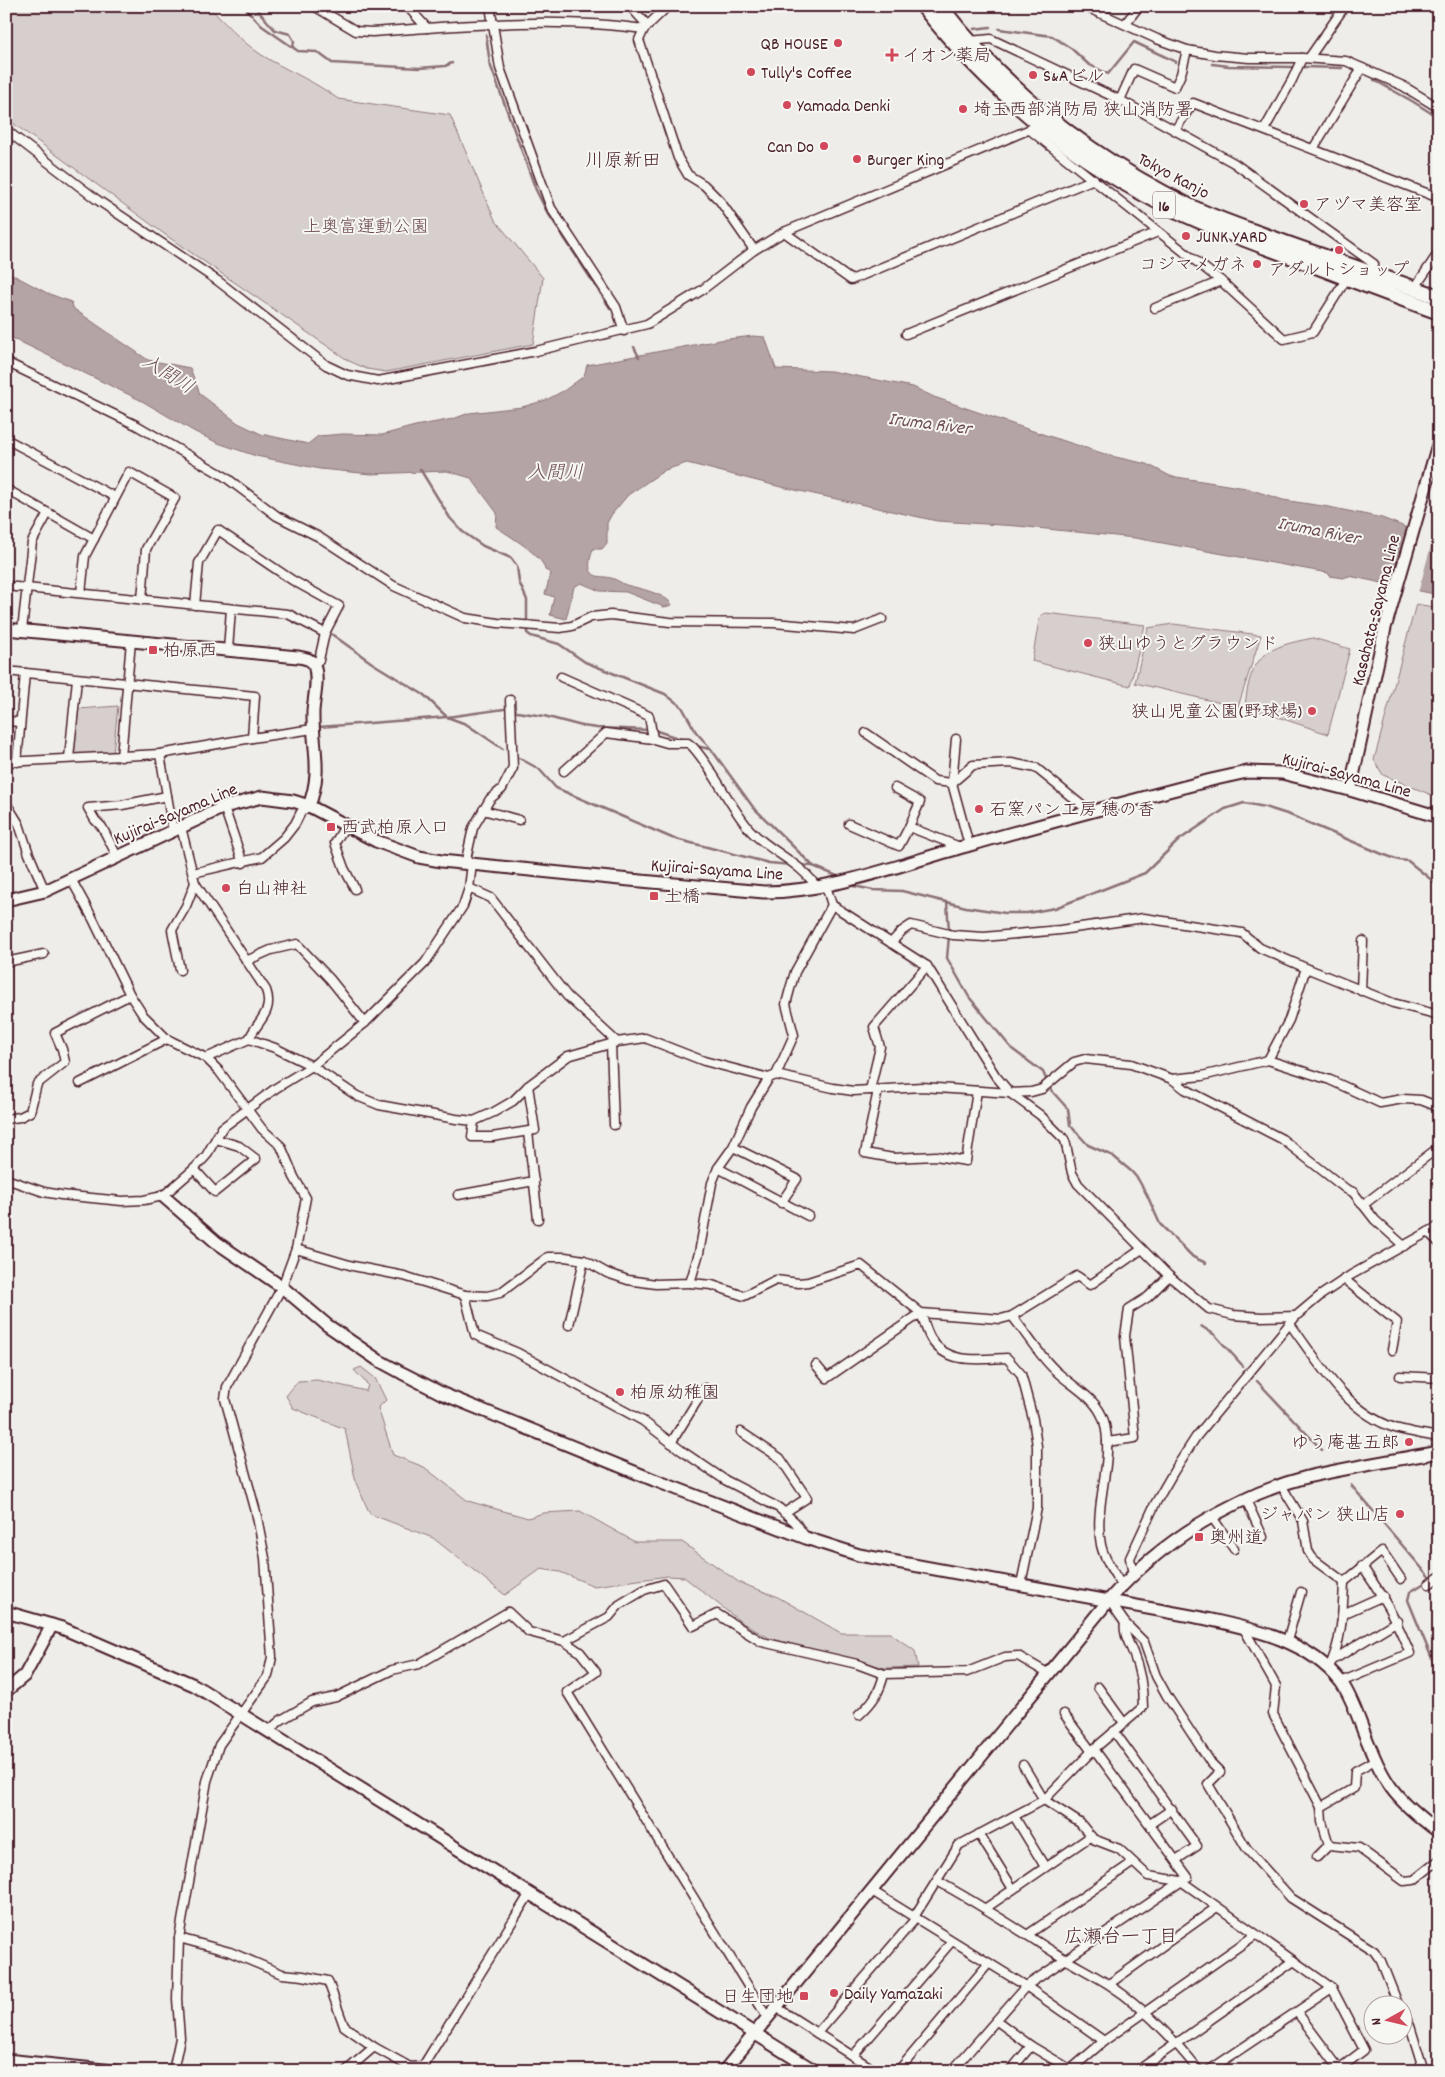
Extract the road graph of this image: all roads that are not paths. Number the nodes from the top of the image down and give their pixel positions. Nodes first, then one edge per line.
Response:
1 (314, 6) edge
2 (407, 6) edge
3 (490, 6) edge
4 (630, 6) edge
5 (668, 6) edge
6 (923, 6) edge
7 (940, 6) edge
8 (1084, 6) edge
9 (1139, 6) edge
10 (1345, 6) edge
11 (493, 23) junction
12 (1125, 24) junction
13 (646, 27) junction
14 (427, 28) junction
15 (968, 41) junction
16 (1186, 50) junction
17 (1306, 58) junction
18 (1362, 68) junction
19 (1120, 100) junction
20 (1439, 108) edge
21 (1035, 128) junction
22 (6, 130) edge
23 (1175, 130) junction
24 (1264, 130) junction
25 (1313, 149) junction
26 (1094, 179) junction
27 (1439, 198) edge
28 (784, 232) junction
29 (1158, 232) junction
30 (754, 250) junction
31 (1439, 252) edge
32 (1370, 274) junction
33 (1347, 278) junction
34 (1221, 281) junction
35 (1414, 289) junction
36 (1439, 297) edge
37 (1155, 308) dead end
38 (1439, 312) edge
39 (624, 331) junction
40 (906, 334) dead end
41 (6, 362) edge
42 (6, 439) edge
43 (1439, 441) edge
44 (6, 489) edge
45 (115, 497) junction
46 (48, 513) junction
47 (94, 539) junction
48 (6, 586) edge
49 (27, 588) junction
50 (81, 593) junction
51 (142, 600) junction
52 (195, 605) junction
53 (232, 609) junction
54 (882, 619) dead end
55 (6, 629) edge
56 (22, 630) junction
57 (325, 633) junction
58 (131, 642) junction
59 (228, 650) junction
60 (314, 664) junction
61 (6, 671) edge
62 (25, 674) junction
63 (561, 677) dead end
64 (77, 679) junction
65 (128, 684) junction
66 (510, 700) dead end
67 (6, 721) edge
68 (20, 722) junction
69 (314, 729) junction
70 (866, 733) dead end
71 (252, 738) junction
72 (653, 739) junction
73 (956, 739) dead end
74 (160, 754) junction
75 (121, 757) junction
76 (69, 758) junction
77 (6, 762) edge
78 (17, 762) junction
79 (564, 770) dead end
80 (952, 782) junction
81 (894, 788) dead end
82 (1350, 790) junction
83 (167, 796) junction
84 (6, 802) edge
85 (310, 806) junction
86 (224, 807) junction
87 (483, 810) junction
88 (1090, 812) junction
89 (1439, 817) edge
90 (519, 820) dead end
91 (849, 824) dead end
92 (345, 826) junction
93 (909, 827) junction
94 (177, 829) junction
95 (965, 846) junction
96 (117, 856) junction
97 (243, 863) junction
98 (468, 864) junction
99 (193, 873) junction
100 (71, 879) junction
101 (195, 883) junction
102 (822, 887) junction
103 (469, 888) junction
104 (355, 889) dead end
105 (45, 891) junction
106 (6, 900) edge
107 (832, 906) junction
108 (1363, 941) dead end
109 (891, 943) junction
110 (44, 954) dead end
111 (246, 961) junction
112 (6, 962) edge
113 (927, 966) junction
114 (1306, 968) junction
115 (180, 970) dead end
116 (1361, 991) junction
117 (130, 995) junction
118 (1439, 1016) edge
119 (366, 1023) junction
120 (167, 1039) junction
121 (249, 1039) junction
122 (614, 1043) junction
123 (206, 1058) junction
124 (1268, 1060) junction
125 (312, 1066) junction
126 (772, 1076) junction
127 (1172, 1079) junction
128 (80, 1082) dead end
129 (528, 1086) junction
130 (874, 1090) junction
131 (977, 1091) junction
132 (1010, 1093) junction
133 (1439, 1107) edge
134 (247, 1111) junction
135 (6, 1119) edge
136 (474, 1121) junction
137 (614, 1125) dead end
138 (528, 1132) junction
139 (216, 1139) junction
140 (733, 1147) junction
141 (1439, 1147) edge
142 (718, 1168) junction
143 (194, 1169) junction
144 (6, 1180) edge
145 (534, 1181) junction
146 (458, 1195) dead end
147 (163, 1196) junction
148 (781, 1203) junction
149 (1363, 1205) junction
150 (808, 1216) dead end
151 (538, 1219) dead end
152 (1439, 1226) edge
153 (1428, 1232) junction
154 (1439, 1243) edge
155 (1404, 1246) junction
156 (296, 1249) junction
157 (1142, 1249) junction
158 (584, 1260) junction
159 (1168, 1276) junction
160 (1344, 1279) junction
161 (690, 1283) junction
162 (282, 1287) junction
163 (465, 1295) junction
164 (921, 1313) junction
165 (1012, 1316) junction
166 (1296, 1316) junction
167 (1290, 1324) junction
168 (569, 1325) dead end
169 (1392, 1350) dead end
170 (816, 1365) dead end
171 (1400, 1376) dead end
172 (1439, 1378) edge
173 (706, 1388) dead end
174 (741, 1432) dead end
175 (1439, 1440) edge
176 (1107, 1442) junction
177 (671, 1443) junction
178 (1439, 1452) edge
179 (1281, 1485) junction
180 (1246, 1500) junction
181 (784, 1513) junction
182 (1212, 1517) junction
183 (1263, 1537) dead end
184 (806, 1538) junction
185 (1234, 1548) dead end
186 (1362, 1566) junction
187 (1133, 1575) junction
188 (1439, 1577) edge
189 (1401, 1579) dead end
190 (1344, 1582) junction
191 (1021, 1584) junction
192 (1429, 1584) dead end
193 (1122, 1586) junction
194 (1301, 1592) dead end
195 (1383, 1596) junction
196 (1109, 1600) junction
197 (6, 1612) edge
198 (1343, 1614) junction
199 (1397, 1621) junction
200 (1124, 1623) junction
201 (52, 1625) junction
202 (1243, 1627) junction
203 (564, 1641) junction
204 (1287, 1641) junction
205 (1331, 1664) junction
206 (884, 1674) junction
207 (1049, 1674) junction
208 (1341, 1682) junction
209 (1098, 1688) dead end
210 (6, 1691) edge
211 (242, 1714) junction
212 (1064, 1714) dead end
213 (859, 1715) dead end
214 (1124, 1723) junction
215 (268, 1731) junction
216 (1114, 1731) junction
217 (1093, 1750) junction
218 (1375, 1760) junction
219 (1023, 1765) dead end
220 (1044, 1800) junction
221 (1321, 1807) junction
222 (1172, 1809) junction
223 (1014, 1816) junction
224 (1150, 1824) junction
225 (1439, 1832) edge
226 (979, 1834) junction
227 (1091, 1836) junction
228 (1330, 1844) junction
229 (1317, 1857) dead end
230 (1176, 1860) junction
231 (1439, 1860) edge
232 (1132, 1863) junction
233 (1045, 1867) junction
234 (937, 1881) junction
235 (1181, 1882) junction
236 (1013, 1889) junction
237 (872, 1891) junction
238 (530, 1893) junction
239 (1217, 1907) junction
240 (986, 1908) junction
241 (915, 1917) junction
242 (1027, 1935) junction
243 (1255, 1935) junction
244 (179, 1938) junction
245 (952, 1941) junction
246 (1066, 1960) junction
247 (1294, 1961) junction
248 (989, 1963) junction
249 (1109, 1984) junction
250 (1026, 1986) junction
251 (1332, 1988) junction
252 (1394, 1994) edge
253 (776, 2007) junction
254 (1144, 2012) junction
255 (1297, 2012) junction
256 (767, 2017) junction
257 (997, 2021) junction
258 (1412, 2032) edge
259 (754, 2033) junction
260 (817, 2033) junction
261 (1104, 2041) junction
262 (1176, 2043) junction
263 (1031, 2046) junction
264 (374, 2047) junction
265 (853, 2056) junction
266 (6, 2060) edge
267 (424, 2068) edge
268 (1071, 2070) edge
269 (1340, 2070) edge
270 (114, 2071) edge
271 (173, 2071) edge
272 (346, 2071) edge
273 (724, 2071) edge
274 (815, 2071) edge
275 (876, 2071) edge
276 (898, 2071) edge
277 (952, 2071) edge
278 (1010, 2071) edge
279 (1137, 2071) edge
280 (1199, 2071) edge
281 (1208, 2071) edge
282 (1424, 2071) edge

1 - 14 street
2 - 14 street
3 - 11 street
4 - 13 street
5 - 13 street
6 - 21 highway, Tokyo Kanjo / 16
7 - 15 highway, Tokyo Kanjo / 16
8 - 12 street
9 - 12 street
10 - 17 street
11 - 13 street
11 - 14 street
11 - 39 street
12 - 16 street
13 - 30 street
15 - 19 street
15 - 32 highway, Tokyo Kanjo / 16
16 - 17 street
16 - 19 street
17 - 18 street
17 - 24 street
18 - 20 street
18 - 25 street
19 - 23 street
21 - 26 street
21 - 28 street
21 - 33 highway, Tokyo Kanjo / 16
22 - 39 street
23 - 24 street
23 - 32 street
24 - 25 street
25 - 27 street
26 - 28 street
26 - 29 street
28 - 30 street
29 - 34 street
29 - 40 street
30 - 39 street
31 - 35 street
32 - 35 highway, Tokyo Kanjo / 16
33 - 34 street
33 - 38 highway, Tokyo Kanjo / 16
34 - 37 street
35 - 36 highway, Tokyo Kanjo / 16
41 - 54 street
42 - 45 street
43 - 82 street, Kasahata-Sayama Line
44 - 46 street
45 - 47 street
45 - 51 street
46 - 47 street
46 - 49 street
47 - 50 street
48 - 49 street
49 - 50 street
49 - 56 street
50 - 51 street
51 - 52 street
52 - 53 street
52 - 57 street
53 - 57 street
53 - 59 street
55 - 56 street
56 - 58 street
57 - 60 street
58 - 59 street
58 - 65 street
59 - 60 street
60 - 69 street
61 - 62 street
62 - 64 street
62 - 68 street
63 - 72 street
64 - 65 street
64 - 76 street
65 - 71 street
65 - 75 street
66 - 87 street
67 - 68 street
68 - 78 street
69 - 71 street
69 - 85 street
70 - 80 street
71 - 74 street
72 - 79 street
72 - 102 street
73 - 80 street
74 - 75 street
74 - 83 street
75 - 76 street
76 - 78 street
77 - 78 street
80 - 88 street
80 - 95 street
81 - 93 street
82 - 88 street, Kujirai-Sayama Line
82 - 89 street, Kujirai-Sayama Line
83 - 94 street
83 - 96 street
84 - 105 street
85 - 86 street, Kujirai-Sayama Line
85 - 92 street, Kujirai-Sayama Line
85 - 97 street
86 - 94 street, Kujirai-Sayama Line
86 - 97 street
87 - 90 street
87 - 98 street
88 - 95 street, Kujirai-Sayama Line
91 - 93 street
92 - 98 street, Kujirai-Sayama Line
92 - 104 street
93 - 95 street
94 - 96 street, Kujirai-Sayama Line
94 - 99 street
95 - 102 street, Kujirai-Sayama Line
96 - 100 street, Kujirai-Sayama Line
97 - 99 street
98 - 102 street, Kujirai-Sayama Line
98 - 103 street
99 - 101 street
100 - 105 street, Kujirai-Sayama Line
100 - 117 street
101 - 111 street
101 - 115 street
102 - 107 street
103 - 119 street
103 - 122 street
105 - 106 street, Kujirai-Sayama Line
107 - 109 street
107 - 126 street
108 - 116 street
109 - 113 street
109 - 114 street
110 - 112 street
111 - 119 street
111 - 121 street
113 - 130 street
113 - 132 street
114 - 116 street
114 - 124 street
116 - 118 street
117 - 120 street
117 - 135 street
119 - 125 street
120 - 123 street
120 - 128 street
121 - 123 street
121 - 125 street
122 - 126 street
122 - 129 street
122 - 137 street
123 - 134 street
124 - 127 street
124 - 133 street
125 - 134 street
125 - 136 street
126 - 130 street
126 - 140 street
127 - 132 street
127 - 149 street
129 - 136 street
129 - 138 street
130 - 131 street
130 - 131 street
131 - 132 street
132 - 157 street
134 - 139 street
134 - 156 street
136 - 138 street
138 - 145 street
139 - 143 street
139 - 143 street
140 - 142 street
140 - 148 street
141 - 149 street
142 - 148 street
142 - 161 street
143 - 147 street
144 - 147 street
145 - 146 street
145 - 151 street
147 - 162 street
148 - 150 street
149 - 155 street
152 - 153 street
153 - 154 street
153 - 155 street
155 - 160 street
156 - 162 street
156 - 163 street
157 - 159 street
157 - 165 street
158 - 161 street
158 - 163 street
158 - 168 street
159 - 166 street
159 - 176 street
160 - 166 street
160 - 169 street
161 - 164 street
162 - 184 street
162 - 211 street
163 - 177 street
164 - 165 street
164 - 170 street
164 - 191 street
165 - 176 street
166 - 167 street
167 - 175 street
167 - 187 street
171 - 172 street
173 - 177 street
174 - 181 street
176 - 193 street
177 - 181 street
178 - 179 street
179 - 180 street
179 - 190 street
180 - 182 street
180 - 183 street
181 - 184 street
182 - 185 street
182 - 187 street
184 - 191 street
186 - 189 street
186 - 190 street
186 - 195 street
187 - 193 street
188 - 192 street
190 - 198 street
191 - 196 street
193 - 196 street
194 - 204 street
195 - 198 street
195 - 199 street
196 - 200 street
196 - 202 street
196 - 207 street
197 - 201 street
198 - 205 street
199 - 205 street
199 - 208 street
200 - 214 street
200 - 252 street
201 - 210 street
201 - 211 street
202 - 204 street
202 - 221 street
203 - 206 street
203 - 215 street
203 - 256 street
204 - 205 street
205 - 208 street
206 - 207 street
206 - 213 street
207 - 237 street
208 - 218 street
209 - 214 street
211 - 215 street
211 - 244 street
212 - 217 street
214 - 216 street
215 - 238 street
216 - 217 street
216 - 222 street
217 - 220 street
217 - 224 street
218 - 221 street
218 - 225 street
219 - 220 street
220 - 223 street
220 - 227 street
221 - 228 street
222 - 224 street
222 - 230 street
223 - 226 street
223 - 233 street
224 - 230 street
226 - 234 street
226 - 236 street
227 - 232 street
227 - 233 street
228 - 229 street
228 - 231 street
230 - 235 street
232 - 235 street
232 - 242 street
233 - 236 street
234 - 240 street
234 - 241 street
235 - 239 street
235 - 246 street
236 - 240 street
237 - 241 street
237 - 253 street
238 - 259 street
238 - 267 street
239 - 243 street
239 - 249 street
240 - 242 street
241 - 245 street
241 - 260 street
242 - 246 street
243 - 247 street
243 - 254 street
244 - 264 street
244 - 271 street
245 - 248 street
245 - 265 street
246 - 249 street
246 - 250 street
247 - 251 street
247 - 262 street
248 - 250 street
248 - 276 street
249 - 254 street
250 - 257 street
250 - 261 street
251 - 255 street
251 - 269 street
253 - 256 street
253 - 260 street
254 - 261 street
254 - 262 street
255 - 269 street
255 - 281 street
256 - 259 street
257 - 263 street
257 - 277 street
258 - 282 street
259 - 273 street
259 - 274 street
260 - 265 street
261 - 268 street
262 - 279 street
262 - 280 street
263 - 268 street
263 - 278 street
264 - 267 street
264 - 272 street
265 - 275 street
266 - 270 street

